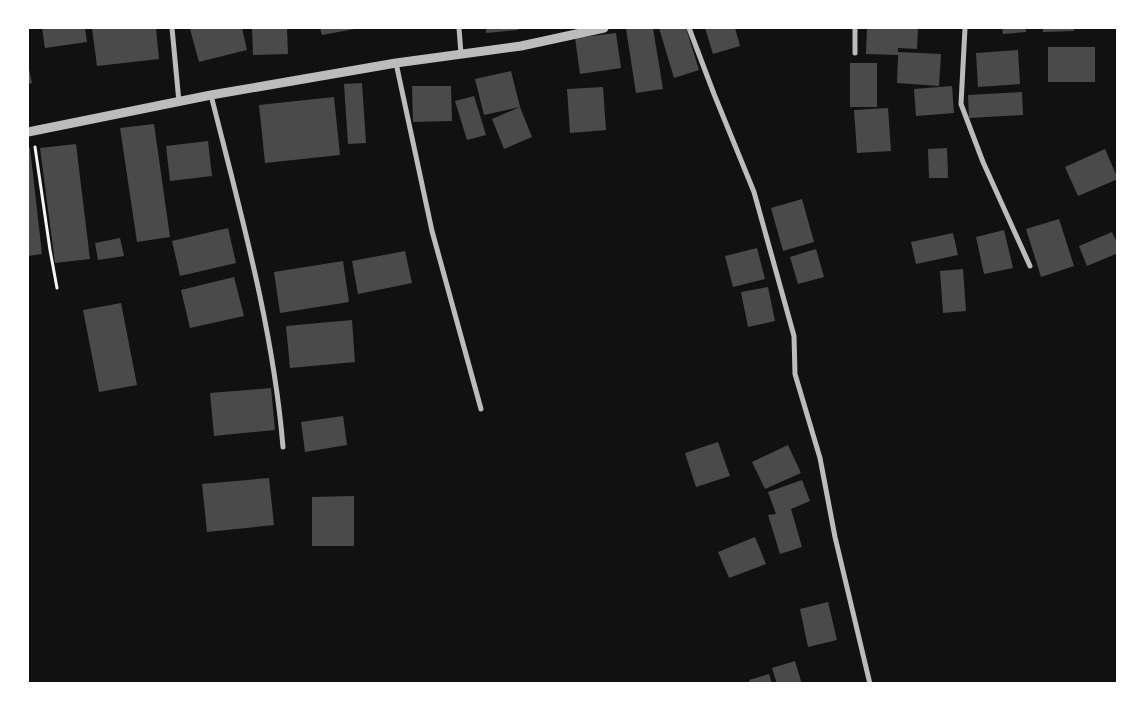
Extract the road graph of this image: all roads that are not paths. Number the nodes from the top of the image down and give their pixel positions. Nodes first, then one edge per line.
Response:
1 (172, 28) edge
2 (459, 28) edge
3 (600, 28) edge
4 (689, 28) edge
5 (855, 28) edge
6 (965, 28) edge
7 (855, 53) dead end
8 (461, 54) junction
9 (396, 63) junction
10 (211, 95) junction
11 (179, 102) junction
12 (30, 132) edge
13 (1030, 266) dead end
14 (481, 409) dead end
15 (283, 447) dead end
16 (870, 684) edge

1 - 11 street
2 - 8 street
3 - 8 street
4 - 16 street
5 - 7 street
6 - 13 street
8 - 9 street
9 - 10 street
9 - 14 street
10 - 11 street
10 - 15 street
11 - 12 street

